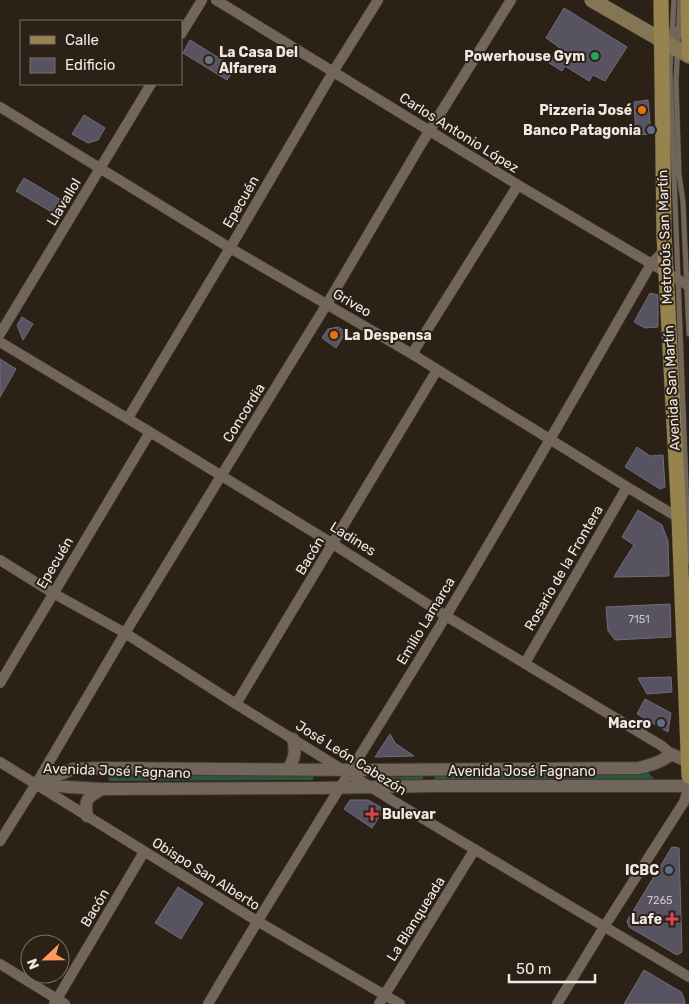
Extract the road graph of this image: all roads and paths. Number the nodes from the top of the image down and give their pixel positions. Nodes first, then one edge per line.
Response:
1 (202, 0) edge
2 (216, 0) edge
3 (378, 0) edge
4 (511, 0) edge
5 (592, 0) edge
6 (661, 0) edge
7 (674, 0) edge
8 (680, 0) edge
9 (688, 0) edge
10 (182, 32) edge
11 (680, 41) edge
12 (332, 72) junction
13 (150, 85) edge
14 (0, 107) edge
15 (429, 131) junction
16 (101, 168) junction
17 (518, 186) junction
18 (230, 248) junction
19 (665, 250) junction
20 (651, 264) junction
21 (680, 280) edge
22 (327, 304) junction
23 (0, 334) edge
24 (689, 334) edge
25 (0, 342) edge
26 (412, 354) junction
27 (438, 370) junction
28 (128, 418) junction
29 (150, 432) junction
30 (550, 440) junction
31 (221, 476) junction
32 (627, 487) junction
33 (685, 522) edge
34 (333, 544) junction
35 (0, 560) edge
36 (689, 562) edge
37 (53, 593) junction
38 (446, 616) junction
39 (125, 633) junction
40 (525, 663) junction
41 (0, 683) edge
42 (236, 704) junction
43 (294, 739) junction
44 (671, 754) junction
45 (0, 762) edge
46 (689, 762) edge
47 (102, 768) junction
48 (288, 769) junction
49 (347, 771) junction
50 (689, 776) edge
51 (36, 784) junction
52 (340, 787) junction
53 (370, 787) junction
54 (689, 787) edge
55 (102, 788) junction
56 (87, 816) junction
57 (0, 841) edge
58 (475, 849) junction
59 (144, 852) junction
60 (257, 921) junction
61 (604, 927) junction
62 (0, 964) edge
63 (689, 977) edge
64 (385, 995) junction
65 (59, 1002) edge
66 (208, 1004) edge
67 (379, 1004) edge
68 (400, 1004) edge
69 (557, 1004) edge

1 - 10 street
2 - 12 street, Carlos Antonio López
3 - 12 street, Epecuén
4 - 15 street, Concordia
5 - 11 main road
6 - 11 main road, Avenida San Martín
7 - 11 lane, Metrobús San Martín
8 - 11 lane, Metrobús San Martín
9 - 11 main road, Avenida San Martín
11 - 19 main road, Avenida San Martín
11 - 21 lane, Metrobús San Martín
11 - 21 lane, Metrobús San Martín
12 - 15 street, Carlos Antonio López
12 - 18 street, Epecuén
13 - 16 street, Llavallol
14 - 16 street, Griveo
15 - 17 street, Carlos Antonio López
15 - 22 street, Concordia
16 - 18 street, Griveo
16 - 23 street, Llavallol
17 - 20 street, Carlos Antonio López
17 - 26 street
18 - 22 street, Griveo
18 - 28 street, Epecuén
19 - 20 street, Emilio Lamarca
19 - 21 main road, Avenida San Martín
20 - 21 street, Carlos Antonio López
20 - 30 street, Emilio Lamarca
21 - 24 lane, Metrobús San Martín
21 - 33 main road, Avenida San Martín
22 - 26 street, Griveo
22 - 31 street, Concordia
25 - 28 street, Ladines
26 - 27 street, Griveo
27 - 30 street, Griveo
27 - 34 street, Bacón
28 - 29 street, Ladines
29 - 31 street, Ladines
29 - 37 street, Epecuén
30 - 32 street, Griveo
30 - 38 street, Emilio Lamarca
31 - 34 street, Ladines
31 - 39 street, Concordia
32 - 33 street, Griveo
32 - 40 street, Rosario de la Frontera
33 - 36 lane
33 - 46 main road, Avenida San Martín
34 - 38 street, Ladines
34 - 42 street, Bacón
35 - 37 street, José León Cabezón
37 - 39 street, José León Cabezón
37 - 41 street, Epecuén
38 - 40 street, Ladines
38 - 49 street, Emilio Lamarca
39 - 42 street, José León Cabezón
39 - 51 street, Concordia
40 - 44 street, Ladines
42 - 43 street, José León Cabezón
43 - 48 street
43 - 49 street, José León Cabezón
44 - 46 street, Ladines
44 - 49 street, Avenida José Fagnano
45 - 51 street, Obispo San Alberto
46 - 50 main road, Avenida San Martín
47 - 48 street, Avenida José Fagnano
47 - 51 street, Avenida José Fagnano
47 - 55 street
48 - 49 street, Avenida José Fagnano
49 - 52 street, Emilio Lamarca
49 - 53 street, José León Cabezón
51 - 55 street, Avenida José Fagnano
51 - 56 street, Obispo San Alberto
51 - 57 street, Concordia
52 - 53 street, Avenida José Fagnano
52 - 55 street, Avenida José Fagnano
52 - 60 street, Emilio Lamarca
53 - 54 street, Avenida José Fagnano
53 - 58 street, José León Cabezón
54 - 61 street
55 - 56 street
56 - 59 street, Obispo San Alberto
58 - 61 street, José León Cabezón
58 - 64 street, La Blanqueada
59 - 60 street, Obispo San Alberto
59 - 65 street, Bacón
60 - 64 street, Obispo San Alberto
60 - 66 street, Emilio Lamarca
61 - 63 street, José León Cabezón
61 - 69 street
62 - 65 street
64 - 67 street, La Blanqueada
64 - 68 street, Obispo San Alberto

